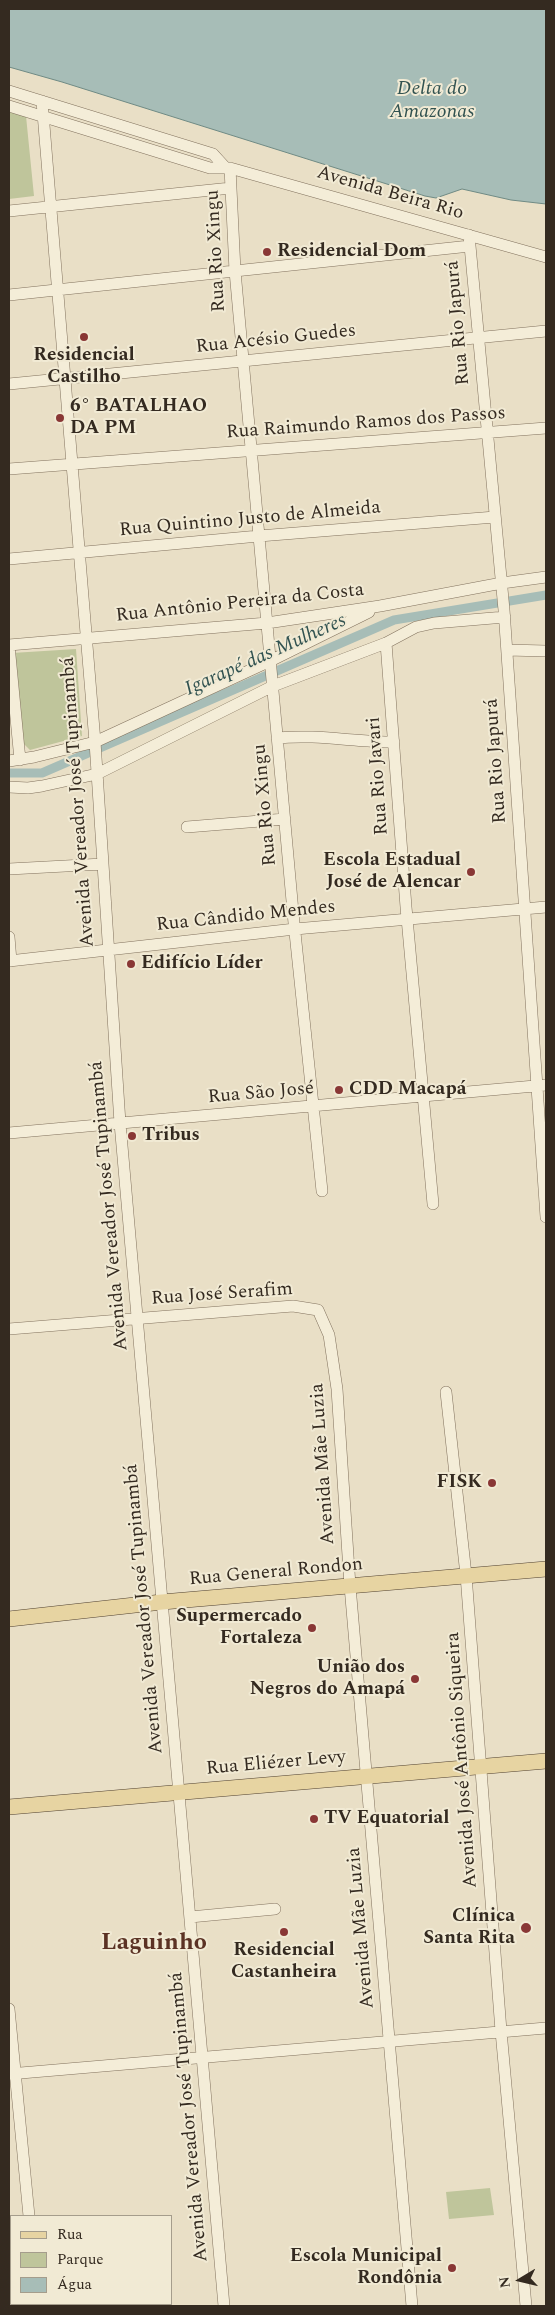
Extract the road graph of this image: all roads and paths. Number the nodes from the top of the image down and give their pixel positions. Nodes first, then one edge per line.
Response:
1 (9, 91) edge
2 (42, 101) junction
3 (9, 106) edge
4 (43, 116) junction
5 (227, 167) junction
6 (231, 188) junction
7 (50, 207) junction
8 (9, 211) edge
9 (469, 240) junction
10 (546, 256) edge
11 (235, 271) junction
12 (57, 290) junction
13 (9, 295) edge
14 (546, 331) edge
15 (478, 338) junction
16 (243, 361) junction
17 (64, 379) junction
18 (9, 384) edge
19 (546, 428) edge
20 (487, 432) junction
21 (251, 450) junction
22 (70, 463) junction
23 (9, 469) edge
24 (495, 517) junction
25 (259, 536) junction
26 (78, 553) junction
27 (9, 559) edge
28 (546, 577) edge
29 (502, 585) junction
30 (380, 606) junction
31 (505, 614) junction
32 (267, 623) junction
33 (84, 638) junction
34 (386, 643) junction
35 (9, 645) edge
36 (507, 650) junction
37 (546, 651) edge
38 (271, 665) junction
39 (273, 685) junction
40 (278, 738) junction
41 (394, 742) junction
42 (95, 744) junction
43 (14, 760) edge
44 (97, 770) junction
45 (9, 787) edge
46 (285, 819) junction
47 (187, 827) dead end
48 (103, 864) junction
49 (9, 869) edge
50 (546, 907) edge
51 (525, 910) junction
52 (407, 919) junction
53 (295, 926) junction
54 (9, 936) edge
55 (108, 949) junction
56 (10, 961) edge
57 (541, 1085) edge
58 (424, 1097) junction
59 (313, 1107) junction
60 (120, 1123) junction
61 (9, 1133) edge
62 (322, 1191) dead end
63 (434, 1204) dead end
64 (546, 1217) edge
65 (318, 1310) joint
66 (137, 1319) junction
67 (9, 1330) edge
68 (446, 1392) dead end
69 (546, 1569) edge
70 (466, 1575) junction
71 (350, 1586) junction
72 (162, 1602) junction
73 (9, 1619) edge
74 (546, 1760) edge
75 (481, 1765) junction
76 (366, 1776) junction
77 (178, 1793) junction
78 (9, 1807) edge
79 (274, 1909) dead end
80 (190, 1917) junction
81 (9, 2009) edge
82 (546, 2028) edge
83 (501, 2031) junction
84 (390, 2041) junction
85 (202, 2057) junction
86 (11, 2073) edge
87 (28, 2215) edge
88 (224, 2306) edge
89 (412, 2306) edge
90 (526, 2306) edge

1 - 2 street, Avenida Beira Rio
2 - 4 street, Avenida Vereador José Tupinambá
2 - 5 street, Avenida Beira Rio
3 - 4 street, Avenida Beira Rio
4 - 5 street, Avenida Beira Rio
4 - 7 street, Avenida Vereador José Tupinambá
5 - 6 street, Rua Rio Xingu
5 - 9 street, Avenida Beira Rio
6 - 7 street
6 - 11 street, Rua Rio Xingu
7 - 8 street
7 - 12 street, Avenida Vereador José Tupinambá
9 - 10 street, Avenida Beira Rio
9 - 11 street
9 - 15 street, Rua Rio Japurá
11 - 12 street
11 - 16 street, Rua Rio Xingu
12 - 13 street
12 - 17 street, Avenida Vereador José Tupinambá
14 - 15 street, Rua Acésio Guedes
15 - 16 street, Rua Acésio Guedes
15 - 20 street, Rua Rio Japurá
16 - 17 street, Rua Acésio Guedes
16 - 21 street, Rua Rio Xingu
17 - 18 street, Rua Acésio Guedes
17 - 22 street, Avenida Vereador José Tupinambá
19 - 20 street, Rua Raimundo Ramos dos Passos
20 - 21 street, Rua Raimundo Ramos dos Passos
20 - 24 street, Rua Rio Japurá
21 - 22 street, Rua Raimundo Ramos dos Passos
21 - 25 street, Rua Rio Xingu
22 - 23 street, Rua Raimundo Ramos dos Passos
22 - 26 street, Avenida Vereador José Tupinambá
24 - 25 street, Rua Quintino Justo de Almeida
24 - 29 street, Rua Rio Japurá
25 - 26 street, Rua Quintino Justo de Almeida
25 - 32 street, Rua Rio Xingu
26 - 27 street, Rua Quintino Justo de Almeida
26 - 33 street, Avenida Vereador José Tupinambá
28 - 29 street, Rua Antônio Pereira da Costa
29 - 30 street, Rua Antônio Pereira da Costa
29 - 31 street, Rua Rio Japurá
30 - 32 street, Rua Antônio Pereira da Costa
30 - 38 street
31 - 34 street
31 - 36 street, Rua Rio Japurá
32 - 33 street, Rua Antônio Pereira da Costa
32 - 38 street, Rua Rio Xingu
33 - 35 street, Rua Antônio Pereira da Costa
33 - 42 street, Avenida Vereador José Tupinambá
34 - 39 street
34 - 41 street, Rua Rio Javari
35 - 43 street
36 - 37 street
36 - 51 street, Rua Rio Japurá
38 - 39 street
38 - 42 street
39 - 40 street, Rua Rio Xingu
39 - 44 street
40 - 41 street
40 - 46 street, Rua Rio Xingu
41 - 52 street, Rua Rio Javari
42 - 43 street
42 - 44 street, Avenida Vereador José Tupinambá
44 - 45 street
44 - 48 street, Avenida Vereador José Tupinambá
46 - 47 street
46 - 53 street, Rua Rio Xingu
48 - 49 street
48 - 55 street, Avenida Vereador José Tupinambá
50 - 51 street, Rua Cândido Mendes
51 - 52 street, Rua Cândido Mendes
51 - 57 street, Rua Rio Japurá
52 - 53 street, Rua Cândido Mendes
52 - 58 street
53 - 55 street, Rua Cândido Mendes
53 - 59 street
54 - 56 street
55 - 56 street, Rua Cândido Mendes
55 - 60 street, Avenida Vereador José Tupinambá
57 - 58 street, Rua São José
57 - 64 street, Rua Rio Japurá
58 - 59 street, Rua São José
58 - 63 street
59 - 60 street, Rua São José
59 - 62 street
60 - 61 street, Rua São José
60 - 66 street, Avenida Vereador José Tupinambá
65 - 66 street, Rua José Serafim
65 - 71 street, Avenida Mãe Luzia
66 - 67 street, Rua José Serafim
66 - 72 street, Avenida Vereador José Tupinambá
68 - 70 street, Avenida José Antônio Siqueira
69 - 70 main road, Rua General Rondon
70 - 71 main road, Rua General Rondon
70 - 75 street, Avenida José Antônio Siqueira
71 - 72 main road, Rua General Rondon
71 - 76 street, Avenida Mãe Luzia
72 - 73 main road, Rua General Rondon
72 - 77 street, Avenida Vereador José Tupinambá
74 - 75 main road, Rua Eliézer Levy
75 - 76 main road, Rua Eliézer Levy
75 - 83 street, Avenida José Antônio Siqueira
76 - 77 main road, Rua Eliézer Levy
76 - 84 street, Avenida Mãe Luzia
77 - 78 main road, Rua Eliézer Levy
77 - 80 street, Avenida Vereador José Tupinambá
79 - 80 street
80 - 85 street, Avenida Vereador José Tupinambá
81 - 86 street
82 - 83 street
83 - 84 street
83 - 90 street, Avenida José Antônio Siqueira
84 - 85 street
84 - 89 street, Avenida Mãe Luzia
85 - 86 street
85 - 88 street, Avenida Vereador José Tupinambá
86 - 87 street

